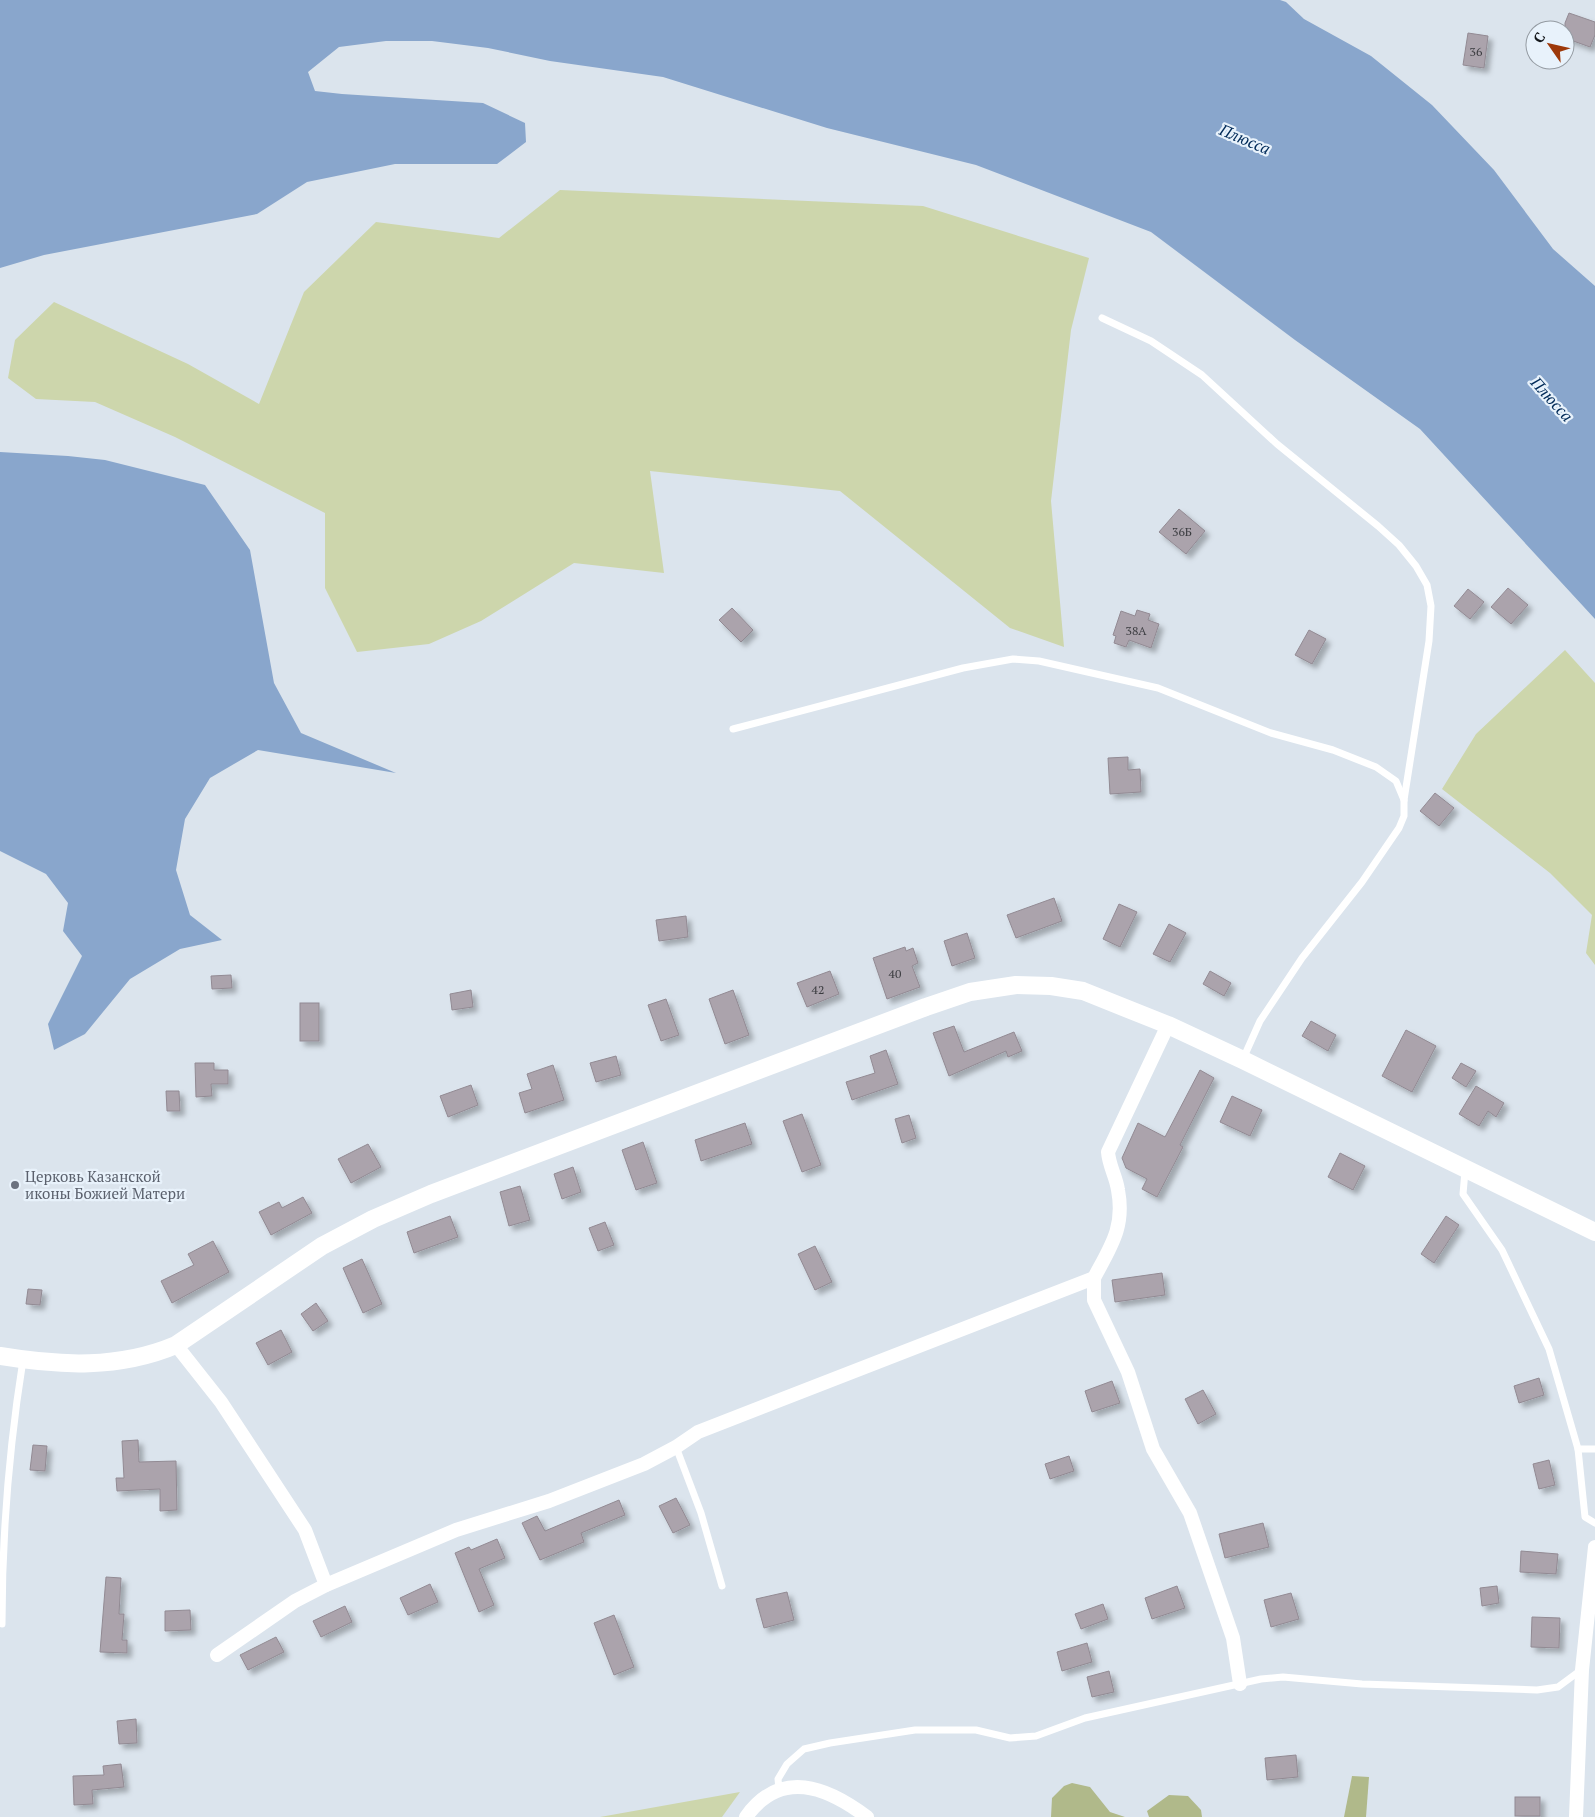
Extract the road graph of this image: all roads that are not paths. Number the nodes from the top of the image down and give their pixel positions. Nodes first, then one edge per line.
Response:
1 (1102, 318) dead end
2 (733, 729) dead end
3 (1404, 800) junction
4 (1168, 1025) junction
5 (1243, 1060) junction
6 (1465, 1168) junction
7 (1595, 1232) edge
8 (1094, 1278) junction
9 (176, 1345) junction
10 (0, 1356) edge
11 (23, 1360) junction
12 (676, 1447) junction
13 (1578, 1449) junction
14 (1595, 1449) edge
15 (1595, 1523) edge
16 (1595, 1547) edge
17 (326, 1585) junction
18 (722, 1586) dead end
19 (2, 1624) dead end
20 (1590, 1649) edge
21 (216, 1655) dead end
22 (1582, 1670) junction
23 (1240, 1684) junction
24 (779, 1789) junction
25 (746, 1817) edge
26 (868, 1817) edge
27 (1576, 1817) edge

1 - 3 lane
2 - 3 lane
3 - 5 lane
4 - 5 street
4 - 8 street
4 - 9 street
5 - 6 street
6 - 7 street
6 - 13 lane
8 - 12 street
8 - 23 street
9 - 11 street
9 - 17 street
10 - 11 street
11 - 19 lane
12 - 17 street
12 - 18 lane
13 - 14 lane
13 - 15 lane
16 - 20 street
17 - 21 street
20 - 22 street
22 - 23 lane
22 - 27 street
23 - 24 lane
24 - 25 street
24 - 26 street

